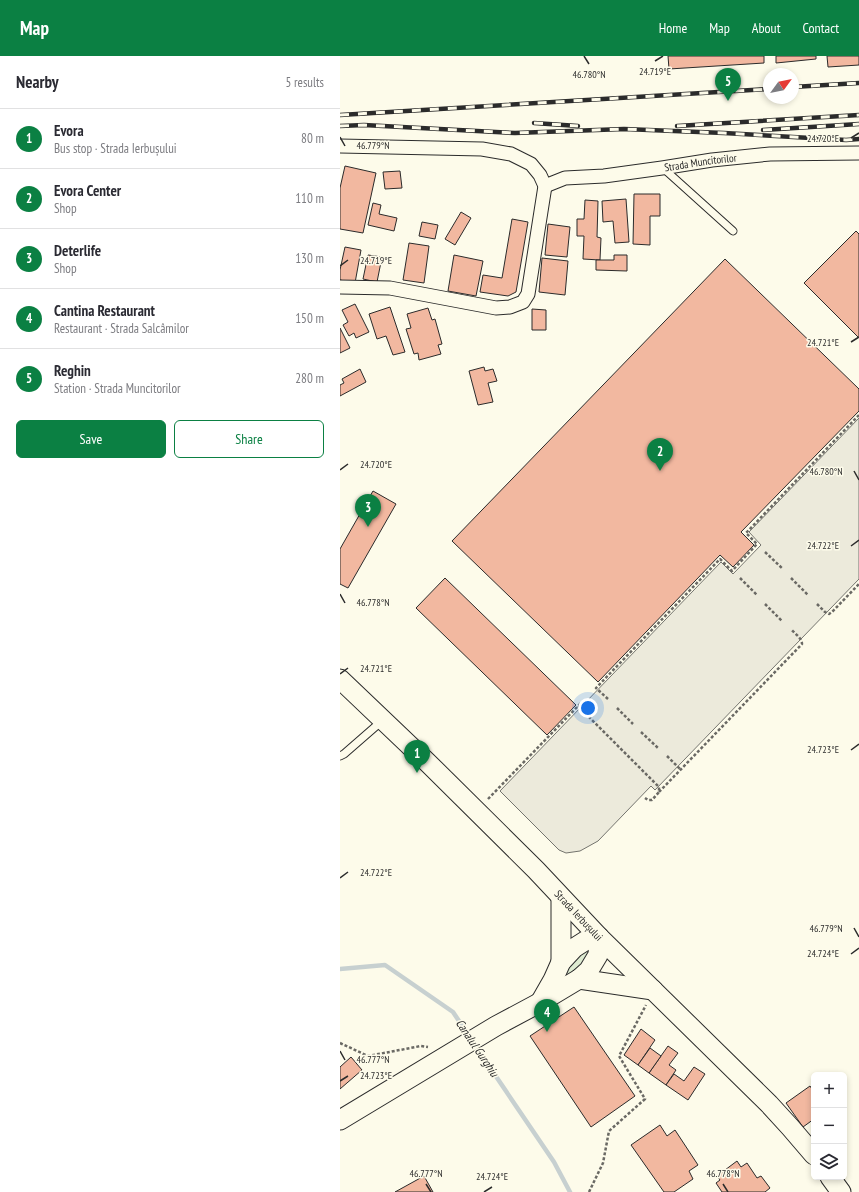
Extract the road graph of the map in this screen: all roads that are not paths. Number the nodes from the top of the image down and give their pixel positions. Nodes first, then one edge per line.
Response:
1 (340, 146) edge
2 (859, 153) edge
3 (662, 168) junction
4 (545, 186) junction
5 (733, 231) dead end
6 (340, 287) edge
7 (340, 679) edge
8 (383, 720) junction
9 (340, 756) edge
10 (561, 898) junction
11 (599, 937) junction
12 (561, 962) junction
13 (579, 978) junction
14 (653, 990) junction
15 (539, 1003) junction
16 (340, 1120) edge
17 (811, 1152) edge
18 (832, 1180) edge
19 (841, 1192) edge

1 - 4 street
2 - 3 street, Strada Muncitorilor
3 - 4 street, Strada Muncitorilor
3 - 5 lane
4 - 6 street
7 - 8 main road, Strada Ierbușului
8 - 9 lane
8 - 10 main road, Strada Ierbușului
10 - 11 main road, Strada Ierbușului
10 - 12 main road
11 - 12 main road
11 - 13 main road
11 - 14 main road, Strada Ierbușului
12 - 15 main road
13 - 14 main road
13 - 15 main road
14 - 17 main road, Strada Ierbușului
15 - 16 main road
18 - 19 main road

